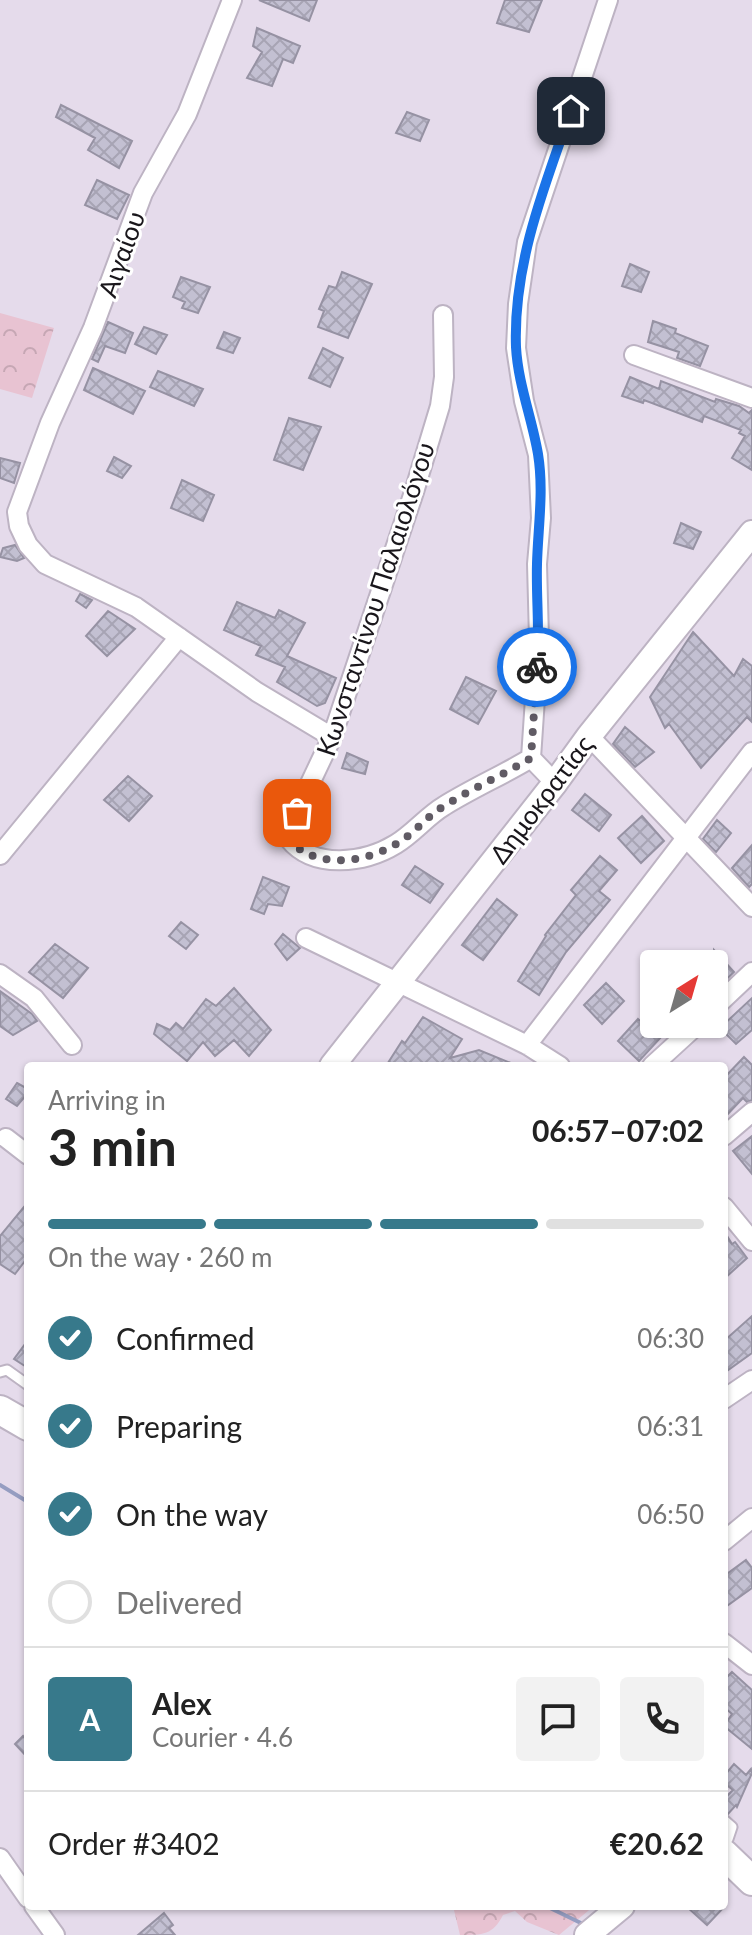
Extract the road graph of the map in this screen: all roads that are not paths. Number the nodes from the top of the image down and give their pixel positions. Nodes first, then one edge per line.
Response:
1 (232, 0) edge
2 (608, 0) edge
3 (443, 315) dead end
4 (634, 355) dead end
5 (752, 398) edge
6 (8, 511) edge
7 (752, 533) edge
8 (179, 637) junction
9 (589, 736) junction
10 (332, 737) junction
11 (752, 752) edge
12 (531, 758) junction
13 (555, 783) junction
14 (685, 837) junction
15 (0, 855) edge
16 (752, 907) edge
17 (306, 938) dead end
18 (752, 972) edge
19 (0, 974) edge
20 (398, 982) junction
21 (728, 995) edge
22 (683, 1038) edge
23 (72, 1045) dead end
24 (527, 1045) junction
25 (335, 1062) edge
26 (550, 1062) edge
27 (656, 1062) edge
28 (752, 1112) edge
29 (728, 1133) edge
30 (6, 1138) dead end
31 (24, 1152) edge
32 (728, 1212) edge
33 (751, 1238) edge
34 (0, 1372) edge
35 (752, 1380) edge
36 (24, 1382) edge
37 (728, 1396) edge
38 (0, 1410) edge
39 (24, 1424) edge
40 (752, 1518) edge
41 (728, 1538) edge
42 (728, 1646) edge
43 (752, 1665) edge
44 (728, 1850) edge
45 (0, 1858) edge
46 (752, 1881) edge
47 (24, 1892) edge
48 (37, 1910) edge
49 (617, 1910) edge
50 (55, 1935) edge
51 (587, 1935) edge

1 - 6 street, Αιγαίου
2 - 12 street
3 - 10 street, Κωνσταντίνου Παλαιολόγου
4 - 5 street
6 - 8 street
7 - 9 street, Δημοκρατίας
8 - 10 street
8 - 15 street
9 - 13 street, Δημοκρατίας
9 - 14 street
10 - 12 street, Κωνσταντίνου Παλαιολόγου
11 - 14 street
12 - 13 street
13 - 20 street, Δημοκρατίας
14 - 16 street
14 - 24 street
17 - 20 street
18 - 21 street
19 - 23 street
20 - 24 street
20 - 25 street, Δημοκρατίας
22 - 27 street
24 - 26 street
28 - 29 street
30 - 31 street
32 - 33 street
34 - 36 lane
35 - 37 street
38 - 39 main road
40 - 41 street
42 - 43 street
44 - 46 main road
45 - 47 street
48 - 50 street
49 - 51 street

